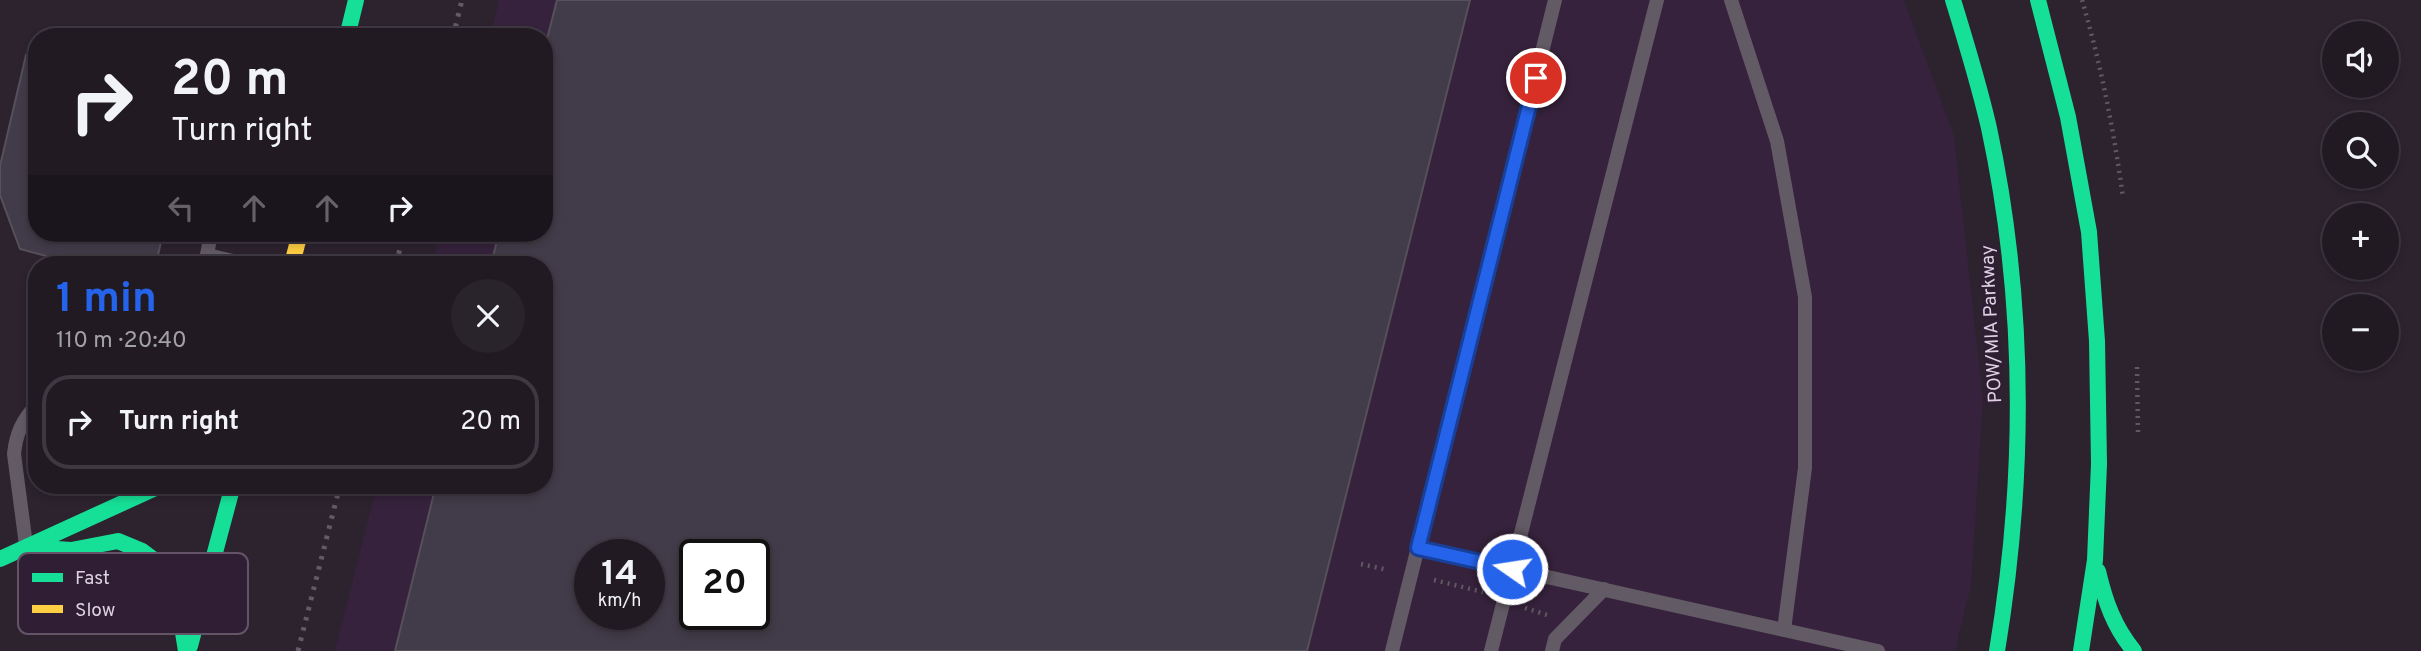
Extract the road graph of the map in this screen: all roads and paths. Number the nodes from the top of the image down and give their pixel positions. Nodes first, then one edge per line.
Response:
1 (356, 0) edge
2 (1555, 0) edge
3 (1657, 0) edge
4 (1731, 0) edge
5 (1953, 0) edge
6 (2038, 0) edge
7 (349, 28) edge
8 (28, 416) edge
9 (142, 494) edge
10 (231, 494) edge
11 (27, 547) junction
12 (1418, 548) junction
13 (145, 553) edge
14 (214, 553) edge
15 (0, 559) edge
16 (2095, 560) junction
17 (1361, 564) dead end
18 (1512, 569) junction
19 (1394, 571) dead end
20 (1432, 580) dead end
21 (1604, 589) junction
22 (1484, 592) dead end
23 (1522, 606) dead end
24 (1548, 615) dead end
25 (1784, 630) junction
26 (192, 634) edge
27 (187, 651) edge
28 (1392, 651) edge
29 (1490, 651) edge
30 (1552, 651) edge
31 (1878, 651) edge
32 (1997, 651) edge
33 (2081, 651) edge
34 (2134, 651) edge

1 - 7 main road
2 - 12 lane
3 - 18 lane
4 - 25 lane
5 - 32 main road, POW/MIA Parkway
6 - 16 main road
8 - 11 lane
9 - 11 main road
10 - 14 main road
11 - 13 main road
11 - 15 main road
12 - 18 lane
12 - 28 lane
16 - 33 main road
16 - 34 main road
17 - 19 path
18 - 21 lane
18 - 29 lane
20 - 22 path
21 - 25 lane
21 - 30 lane
23 - 24 path
25 - 31 lane
26 - 27 main road

